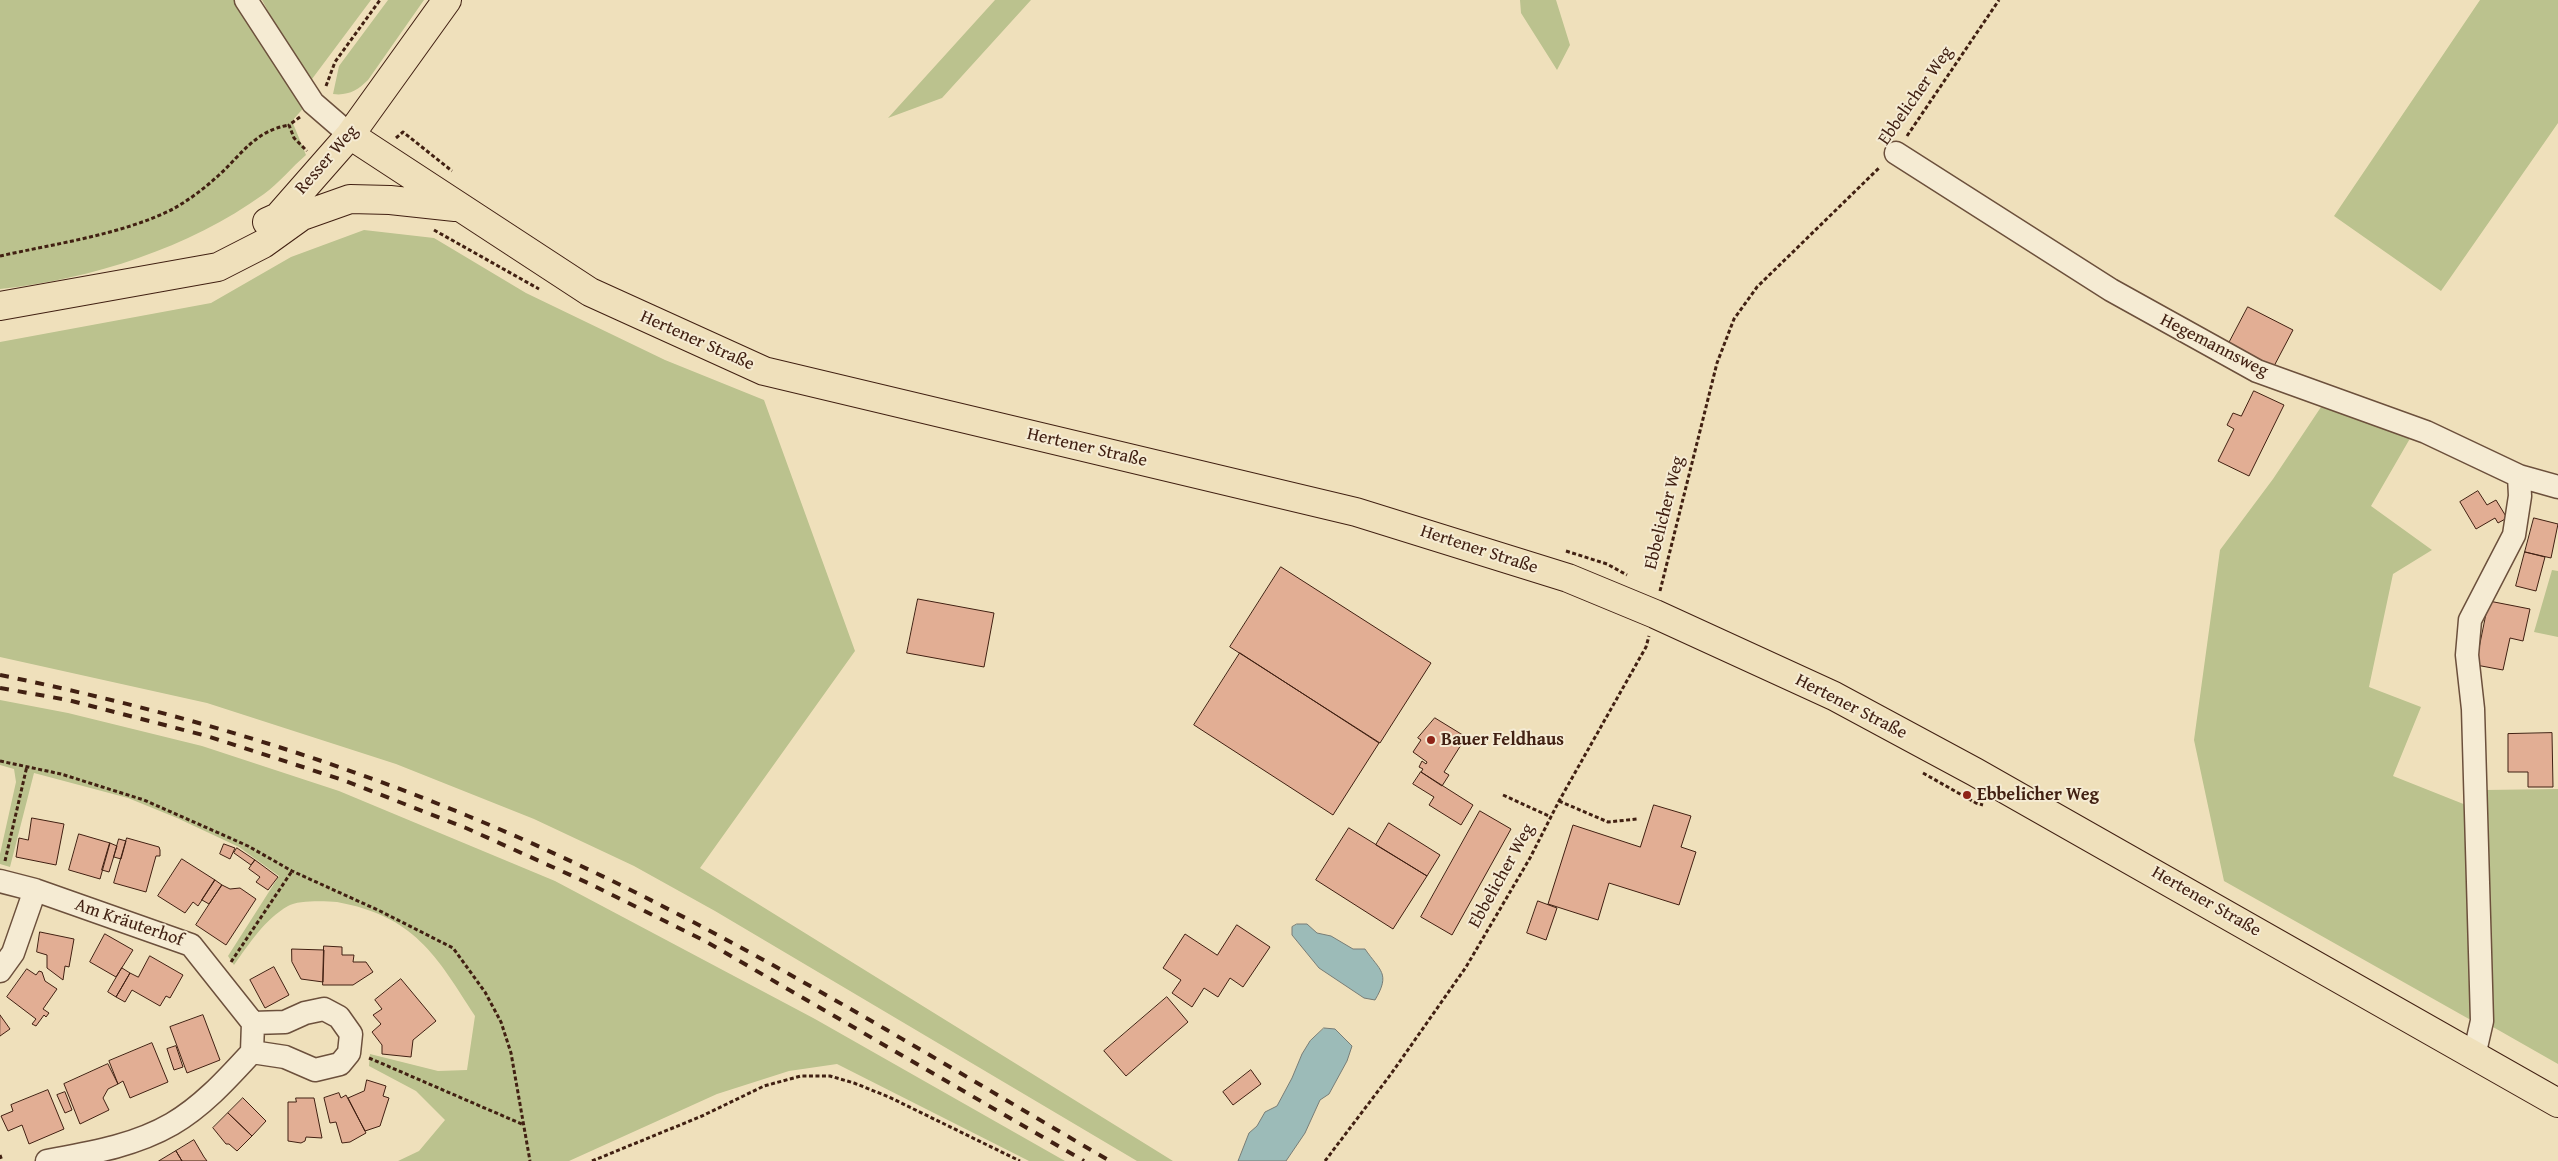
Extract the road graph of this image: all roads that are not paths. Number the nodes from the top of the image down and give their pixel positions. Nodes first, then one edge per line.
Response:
1 (246, 0) edge
2 (447, 0) edge
3 (350, 135) junction
4 (1896, 153) road end
5 (460, 207) junction
6 (166, 275) junction
7 (0, 306) edge
8 (2519, 476) junction
9 (2558, 486) edge
10 (2, 871) edge
11 (35, 890) junction
12 (0, 971) edge
13 (253, 1023) junction
14 (252, 1052) junction
15 (2474, 1056) junction
16 (2558, 1103) edge
17 (47, 1161) edge

1 - 3 street
2 - 3 main road, Resser Weg
3 - 5 main road, Hertener Straße
3 - 6 main road, Resser Weg
4 - 8 street, Hegemannsweg
5 - 6 main road, Resser Weg
5 - 15 main road, Hertener Straße
6 - 7 main road, Resser Weg
8 - 9 street, Hegemannsweg
8 - 15 street
10 - 11 street, Am Kräuterhof
11 - 12 street
11 - 13 street, Am Kräuterhof
13 - 14 street
13 - 14 street
14 - 17 street
15 - 16 main road, Hertener Straße

